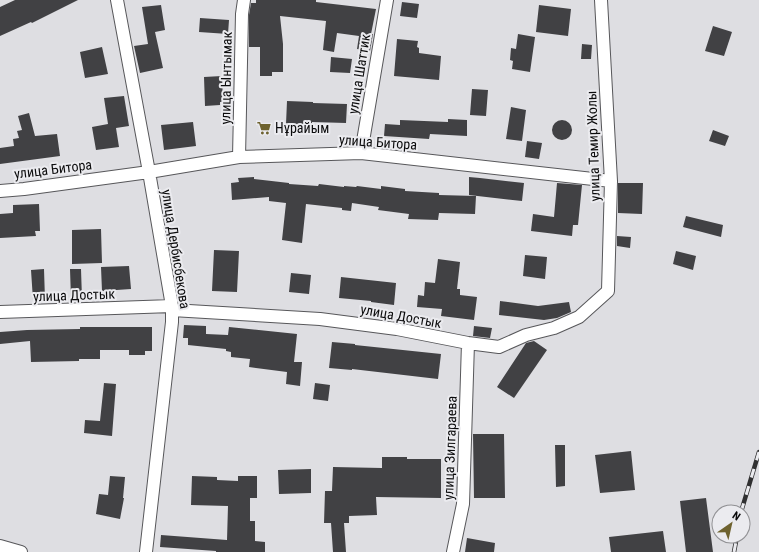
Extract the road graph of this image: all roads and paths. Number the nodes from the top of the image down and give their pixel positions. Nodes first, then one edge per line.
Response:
1 (117, 0) edge
2 (244, 0) edge
3 (387, 0) edge
4 (601, 0) edge
5 (362, 153) junction
6 (239, 157) junction
7 (149, 172) junction
8 (611, 182) junction
9 (0, 191) edge
10 (608, 291) joint
11 (172, 308) junction
12 (0, 312) edge
13 (468, 343) junction
14 (0, 546) edge
15 (21, 552) edge
16 (146, 552) edge
17 (453, 552) edge

1 - 7 street, улица Дербисбекова
2 - 6 street, улица Ынтымак
3 - 5 street, улица Шаттик
4 - 8 street, улица Темир Жолы
5 - 6 street, улица Битора
5 - 8 street, улица Битора
6 - 7 street, улица Битора
7 - 9 street, улица Битора
7 - 11 street, улица Дербисбекова
8 - 10 street, улица Темир Жолы
10 - 13 street, улица Достык
11 - 12 street, улица Достык
11 - 13 street, улица Достык
11 - 16 street, улица Дербисбекова
13 - 17 street, улица Зилгараева
14 - 15 street

